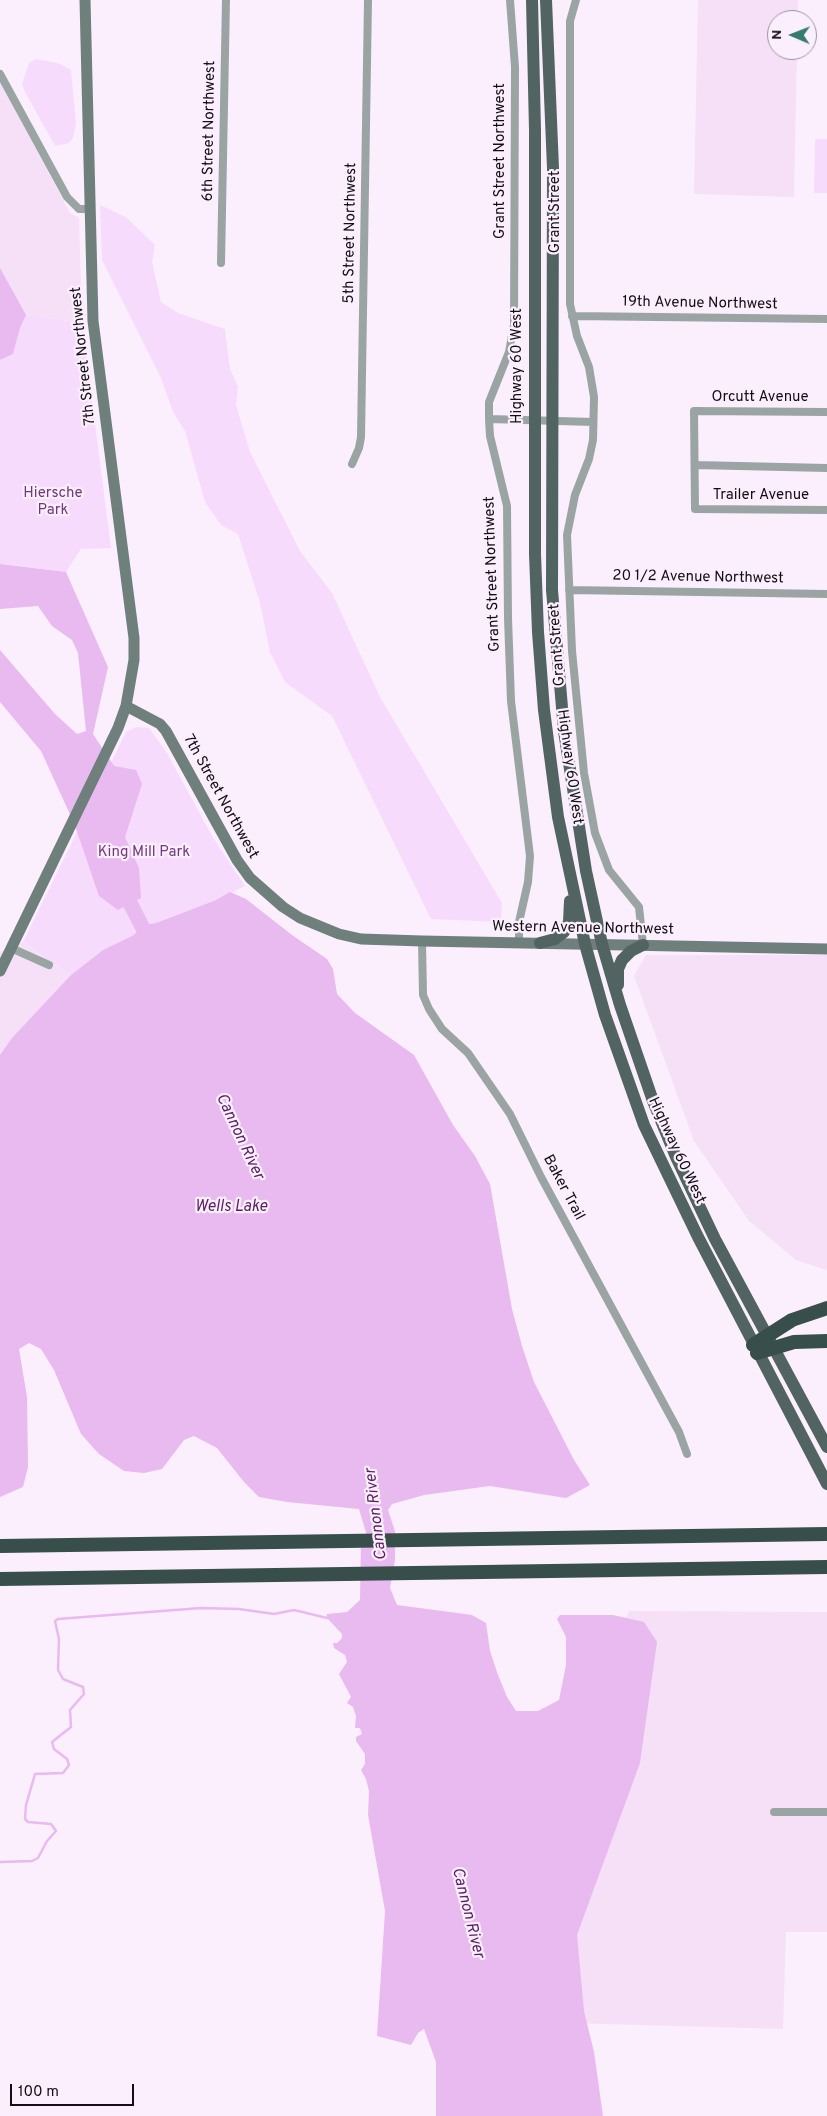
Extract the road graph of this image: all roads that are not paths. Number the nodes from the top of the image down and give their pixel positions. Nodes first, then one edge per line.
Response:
1 (85, 0) edge
2 (226, 0) edge
3 (368, 0) edge
4 (510, 0) edge
5 (532, 0) edge
6 (546, 0) edge
7 (576, 0) edge
8 (0, 74) edge
9 (89, 209) junction
10 (221, 263) dead end
11 (572, 316) junction
12 (827, 319) edge
13 (827, 412) edge
14 (489, 419) junction
15 (534, 420) junction
16 (552, 422) junction
17 (593, 422) junction
18 (352, 464) dead end
19 (695, 465) junction
20 (827, 468) edge
21 (827, 510) edge
22 (569, 590) junction
23 (827, 594) edge
24 (126, 706) junction
25 (569, 871) junction
26 (339, 934) joint
27 (422, 941) junction
28 (519, 942) junction
29 (540, 943) junction
30 (585, 944) junction
31 (602, 944) junction
32 (643, 945) junction
33 (6, 948) edge
34 (827, 948) edge
35 (49, 965) dead end
36 (0, 971) edge
37 (620, 1005) junction
38 (827, 1308) edge
39 (770, 1341) junction
40 (827, 1341) edge
41 (755, 1349) junction
42 (827, 1447) edge
43 (687, 1454) dead end
44 (827, 1484) edge
45 (827, 1534) edge
46 (0, 1546) edge
47 (826, 1567) edge
48 (0, 1579) edge
49 (774, 1812) dead end
50 (827, 1812) edge

1 - 9 street, 7th Street Northwest
2 - 10 street, 6th Street Northwest
3 - 18 street, 5th Street Northwest
4 - 14 street, Grant Street Northwest
5 - 15 main road, Highway 60 West
6 - 16 main road, Highway 60 West
7 - 11 street, Grant Street
8 - 9 street
9 - 24 street, 7th Street Northwest
11 - 12 street, 19th Avenue Northwest
11 - 17 street, Grant Street
13 - 19 street, Orcutt Avenue
14 - 15 street
14 - 28 street, Grant Street Northwest
15 - 16 street
15 - 25 main road, Highway 60 West
16 - 17 street
16 - 31 main road, Highway 60 West
17 - 22 street, Grant Street
19 - 20 street
19 - 21 street, Trailer Avenue
22 - 23 street, 20 1/2 Avenue Northwest
22 - 32 street, Grant Street
24 - 26 street, 7th Street Northwest
24 - 33 street, 7th Street Northwest
25 - 29 main road
25 - 30 main road, Highway 60 West
26 - 27 street, Western Avenue Northwest
27 - 28 street, Western Avenue Northwest
27 - 43 street, Baker Trail
28 - 29 street, Western Avenue Northwest
29 - 30 street, Western Avenue Northwest
30 - 31 street, Western Avenue Northwest
30 - 41 main road, Highway 60 West
31 - 32 street, Western Avenue Northwest
31 - 37 main road, Highway 60 West
32 - 34 street, Western Avenue Northwest
32 - 37 main road
33 - 35 street
33 - 36 street, 7th Street Northwest
37 - 39 main road, Highway 60 West
38 - 39 highway
39 - 40 highway
39 - 41 highway
39 - 42 main road, Highway 60 West
41 - 44 main road, Highway 60 West
45 - 46 highway
47 - 48 highway
49 - 50 street

